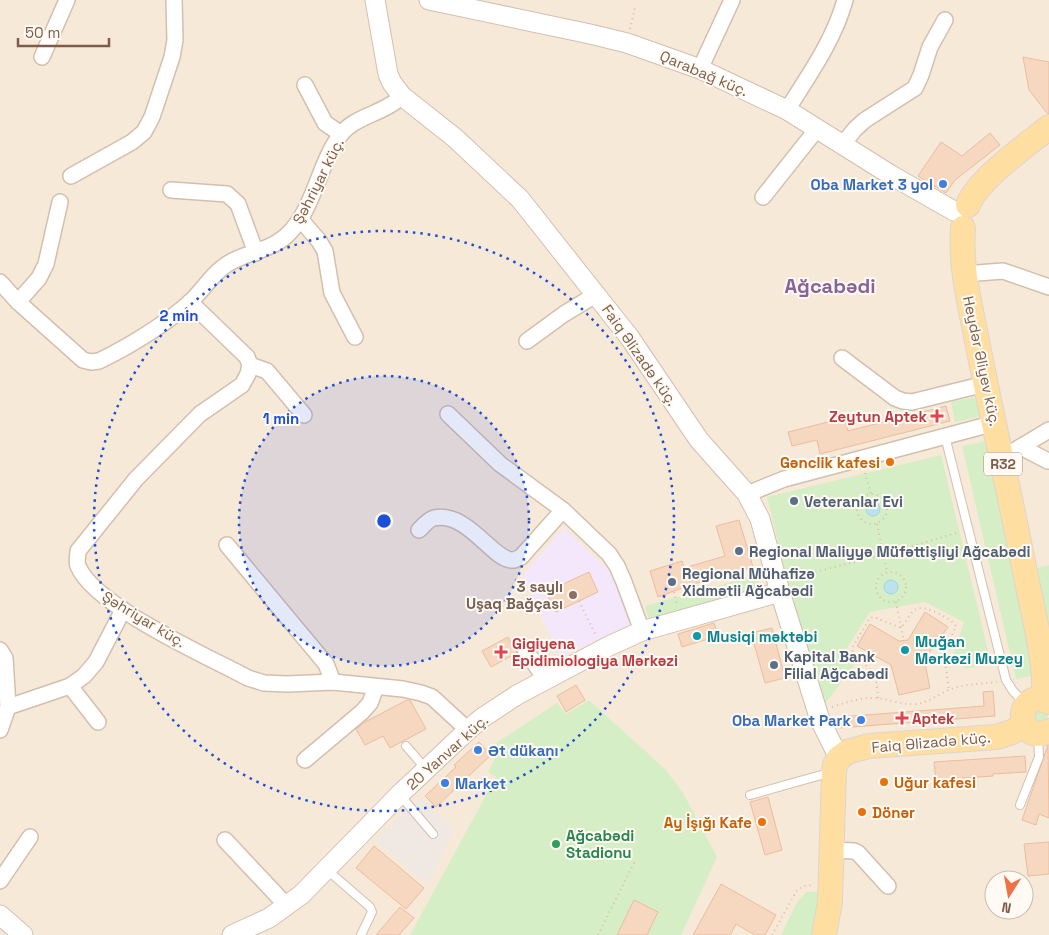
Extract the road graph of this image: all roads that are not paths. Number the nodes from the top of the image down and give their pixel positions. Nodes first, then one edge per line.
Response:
1 (66, 0) edge
2 (174, 0) edge
3 (375, 0) edge
4 (429, 0) edge
5 (732, 0) edge
6 (845, 0) edge
7 (458, 3) edge
8 (945, 20) dead end
9 (42, 57) dead end
10 (700, 69) junction
11 (305, 85) dead end
12 (402, 96) junction
13 (787, 110) junction
14 (1049, 127) edge
15 (818, 129) junction
16 (341, 134) junction
17 (842, 144) junction
18 (71, 176) dead end
19 (171, 190) dead end
20 (763, 197) dead end
21 (60, 202) dead end
22 (961, 215) junction
23 (301, 220) junction
24 (256, 253) junction
25 (964, 274) junction
26 (0, 282) edge
27 (1049, 287) edge
28 (597, 294) junction
29 (18, 302) junction
30 (190, 302) junction
31 (355, 337) dead end
32 (527, 341) dead end
33 (842, 358) dead end
34 (250, 365) junction
35 (985, 384) junction
36 (448, 414) dead end
37 (304, 415) dead end
38 (995, 424) junction
39 (1049, 430) edge
40 (945, 436) junction
41 (1011, 453) junction
42 (1048, 461) edge
43 (747, 494) junction
44 (564, 510) junction
45 (419, 530) dead end
46 (227, 545) dead end
47 (783, 586) junction
48 (123, 610) junction
49 (642, 631) junction
50 (525, 649) dead end
51 (0, 650) edge
52 (545, 679) junction
53 (3, 682) edge
54 (334, 682) junction
55 (70, 686) junction
56 (376, 687) junction
57 (8, 707) junction
58 (1038, 716) edge
59 (98, 722) dead end
60 (0, 730) edge
61 (468, 730) junction
62 (406, 746) dead end
63 (305, 760) dead end
64 (836, 765) junction
65 (426, 770) junction
66 (400, 794) junction
67 (750, 796) dead end
68 (1020, 805) dead end
69 (433, 834) dead end
70 (30, 837) dead end
71 (225, 840) dead end
72 (832, 850) junction
73 (326, 869) junction
74 (0, 881) edge
75 (888, 886) dead end
76 (287, 906) junction
77 (0, 915) edge
78 (23, 935) edge
79 (232, 935) edge
80 (361, 935) edge
81 (824, 935) edge

1 - 9 street
2 - 18 street
3 - 12 street, Faiq Əlizadə küç.
4 - 7 street, Qarabağ küç.
5 - 10 street
6 - 13 street
7 - 10 street, Qarabağ küç.
8 - 17 street
10 - 13 street, Qarabağ küç.
11 - 16 street
12 - 16 street, Şəhriyar küç.
12 - 28 street, Faiq Əlizadə küç.
13 - 15 street, Qarabağ küç.
14 - 22 main road
15 - 17 street, Qarabağ küç.
15 - 20 street
16 - 23 street, Şəhriyar küç.
17 - 22 street, Qarabağ küç.
19 - 24 street
21 - 29 street
22 - 25 main road, Heydər Əliyev küç. / R32
23 - 24 street, Şəhriyar küç.
23 - 31 street
24 - 30 street, Şəhriyar küç.
25 - 27 street
25 - 35 main road, Heydər Əliyev küç. / R32
26 - 29 street, Şəhriyar küç.
28 - 32 street
28 - 43 street, Faiq Əlizadə küç.
29 - 30 street, Şəhriyar küç.
30 - 34 street
33 - 35 street
34 - 37 street
34 - 48 street, Şəhriyar küç.
35 - 38 main road, Heydər Əliyev küç. / R32
36 - 44 street
38 - 40 street
38 - 41 main road, Heydər Əliyev küç. / R32
39 - 41 street
40 - 43 street
40 - 58 lane
41 - 42 street
41 - 58 main road, Heydər Əliyev küç. / R32
43 - 47 street, Faiq Əlizadə küç.
44 - 45 street
44 - 49 street
46 - 54 street
47 - 49 street, 20 Yanvar küç.
47 - 64 street, Faiq Əlizadə küç.
48 - 54 street, Şəhriyar küç.
48 - 55 street
49 - 52 street, 20 Yanvar küç.
50 - 52 street
51 - 53 street
52 - 61 street, 20 Yanvar küç.
53 - 57 street
54 - 56 street, Şəhriyar küç.
55 - 57 street
55 - 59 street
56 - 61 street, Şəhriyar küç.
56 - 63 street
57 - 60 street
58 - 64 main road, Faiq Əlizadə küç.
58 - 68 lane
61 - 65 street, 20 Yanvar küç.
62 - 65 lane
64 - 67 lane
64 - 72 main road, Faiq Əlizadə küç.
65 - 66 street, 20 Yanvar küç.
66 - 69 lane
66 - 73 street, 20 Yanvar küç.
70 - 74 street
71 - 76 street
72 - 75 street
72 - 81 main road, Faiq Əlizadə küç.
73 - 76 street, 20 Yanvar küç.
73 - 80 lane
76 - 79 street, 20 Yanvar küç.
77 - 78 street

